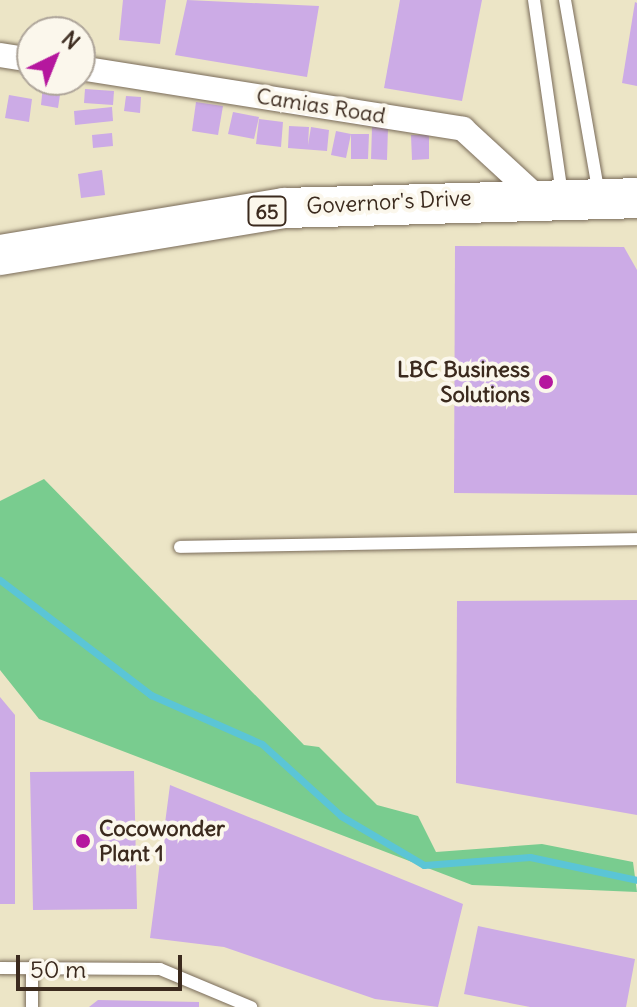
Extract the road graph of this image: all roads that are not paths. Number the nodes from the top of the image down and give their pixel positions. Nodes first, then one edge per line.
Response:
1 (534, 0) edge
2 (565, 0) edge
3 (96, 71) edge
4 (584, 198) edge
5 (0, 255) edge
6 (637, 539) edge
7 (180, 547) dead end
8 (32, 967) junction
9 (0, 968) edge
10 (32, 1007) edge
11 (251, 1007) edge

1 - 4 lane
2 - 4 lane
3 - 4 street, Camias Road
4 - 5 highway, Governor's Drive / 65
6 - 7 lane
8 - 9 lane
8 - 10 lane
8 - 11 lane

